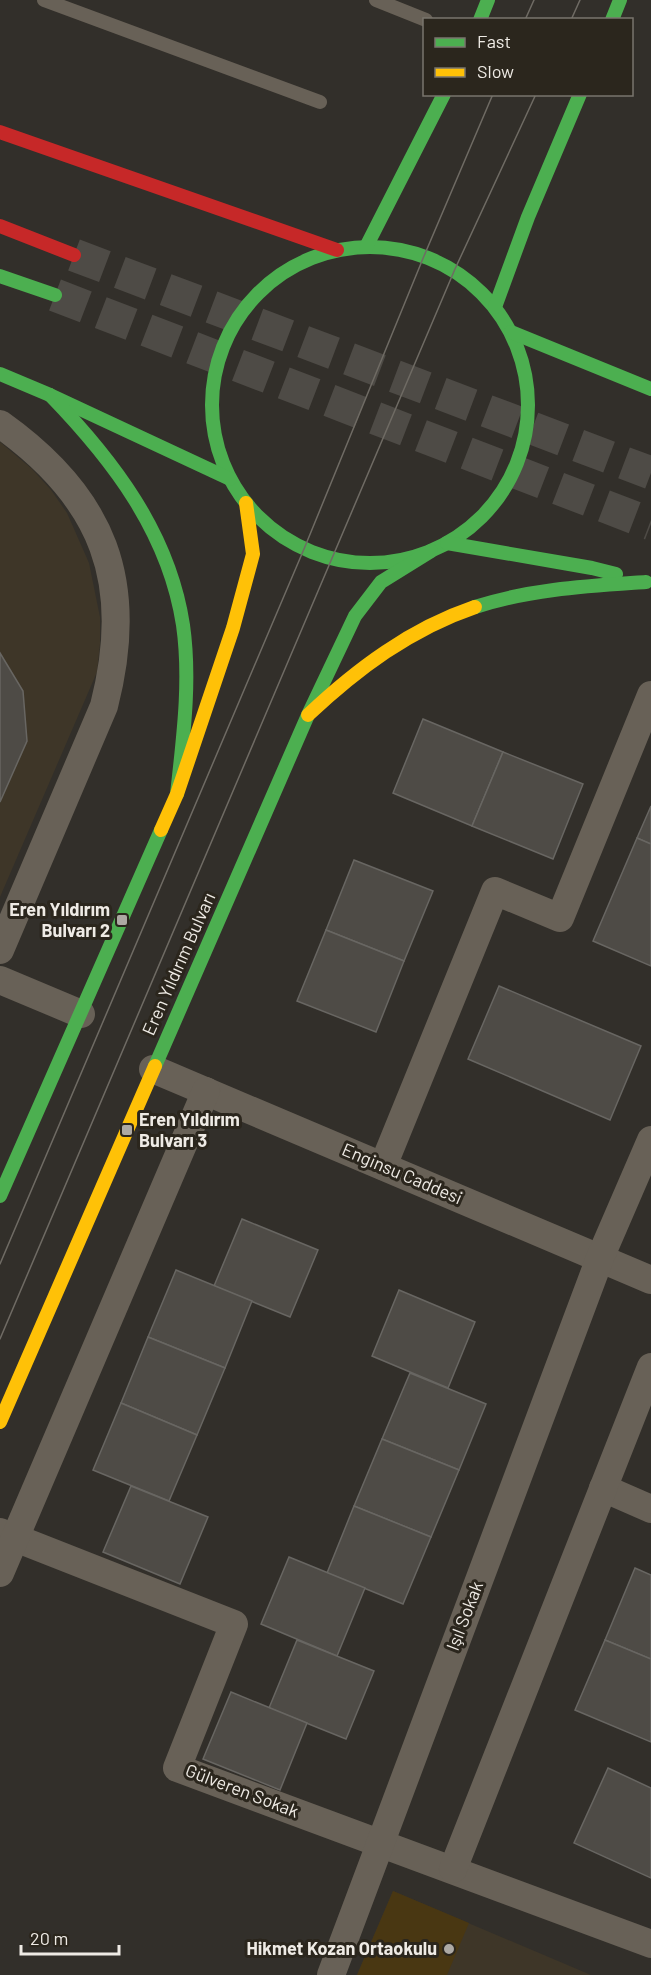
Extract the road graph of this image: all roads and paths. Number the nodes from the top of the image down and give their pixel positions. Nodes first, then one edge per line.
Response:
1 (44, 0) edge
2 (376, 0) edge
3 (488, 0) edge
4 (620, 0) edge
5 (481, 18) edge
6 (613, 18) edge
7 (423, 19) edge
8 (443, 96) edge
9 (579, 96) edge
10 (320, 102) dead end
11 (0, 132) edge
12 (0, 226) edge
13 (366, 247) junction
14 (337, 250) junction
15 (74, 255) tunnel mouth
16 (0, 276) edge
17 (55, 295) tunnel mouth
18 (495, 307) junction
19 (511, 332) junction
20 (0, 374) edge
21 (651, 389) edge
22 (50, 395) junction
23 (0, 424) edge
24 (230, 479) junction
25 (246, 503) junction
26 (447, 543) junction
27 (431, 551) junction
28 (649, 583) edge
29 (651, 695) edge
30 (308, 715) junction
31 (177, 794) junction
32 (0, 950) edge
33 (0, 980) edge
34 (81, 1014) junction
35 (153, 1069) junction
36 (206, 1092) junction
37 (651, 1140) edge
38 (383, 1166) junction
39 (0, 1196) edge
40 (600, 1258) junction
41 (651, 1280) edge
42 (651, 1367) edge
43 (0, 1422) edge
44 (603, 1488) junction
45 (651, 1509) edge
46 (8, 1535) edge
47 (0, 1573) edge
48 (380, 1842) junction
49 (453, 1869) junction
50 (651, 1944) edge
51 (331, 1975) edge

1 - 10 lane
2 - 7 lane
3 - 5 main road
4 - 6 main road
8 - 13 main road
9 - 18 main road
11 - 14 main road
12 - 15 main road
13 - 14 main road
13 - 18 main road
14 - 24 main road
16 - 17 main road
18 - 19 main road
19 - 21 main road
19 - 26 main road
20 - 22 main road
22 - 24 main road
22 - 31 main road
23 - 32 street
24 - 25 main road
25 - 27 main road
25 - 31 main road
26 - 27 main road
26 - 28 main road
27 - 30 main road, Eren Yıldırım Bulvarı
28 - 30 main road
29 - 38 street
30 - 35 main road, Eren Yıldırım Bulvarı
31 - 34 main road
33 - 34 street
34 - 39 main road
35 - 36 street, Enginsu Caddesi
35 - 43 main road, Eren Yıldırım Bulvarı
36 - 38 street, Enginsu Caddesi
36 - 46 street
37 - 40 street, Işıl Sokak
38 - 40 street, Enginsu Caddesi
40 - 41 street, Enginsu Caddesi
40 - 48 street, Işıl Sokak
42 - 44 street
44 - 45 street
44 - 49 street
46 - 47 street
46 - 48 street, Gülveren Sokak
48 - 49 street, Gülveren Sokak
48 - 51 street, Işıl Sokak
49 - 50 street, Gülveren Sokak

